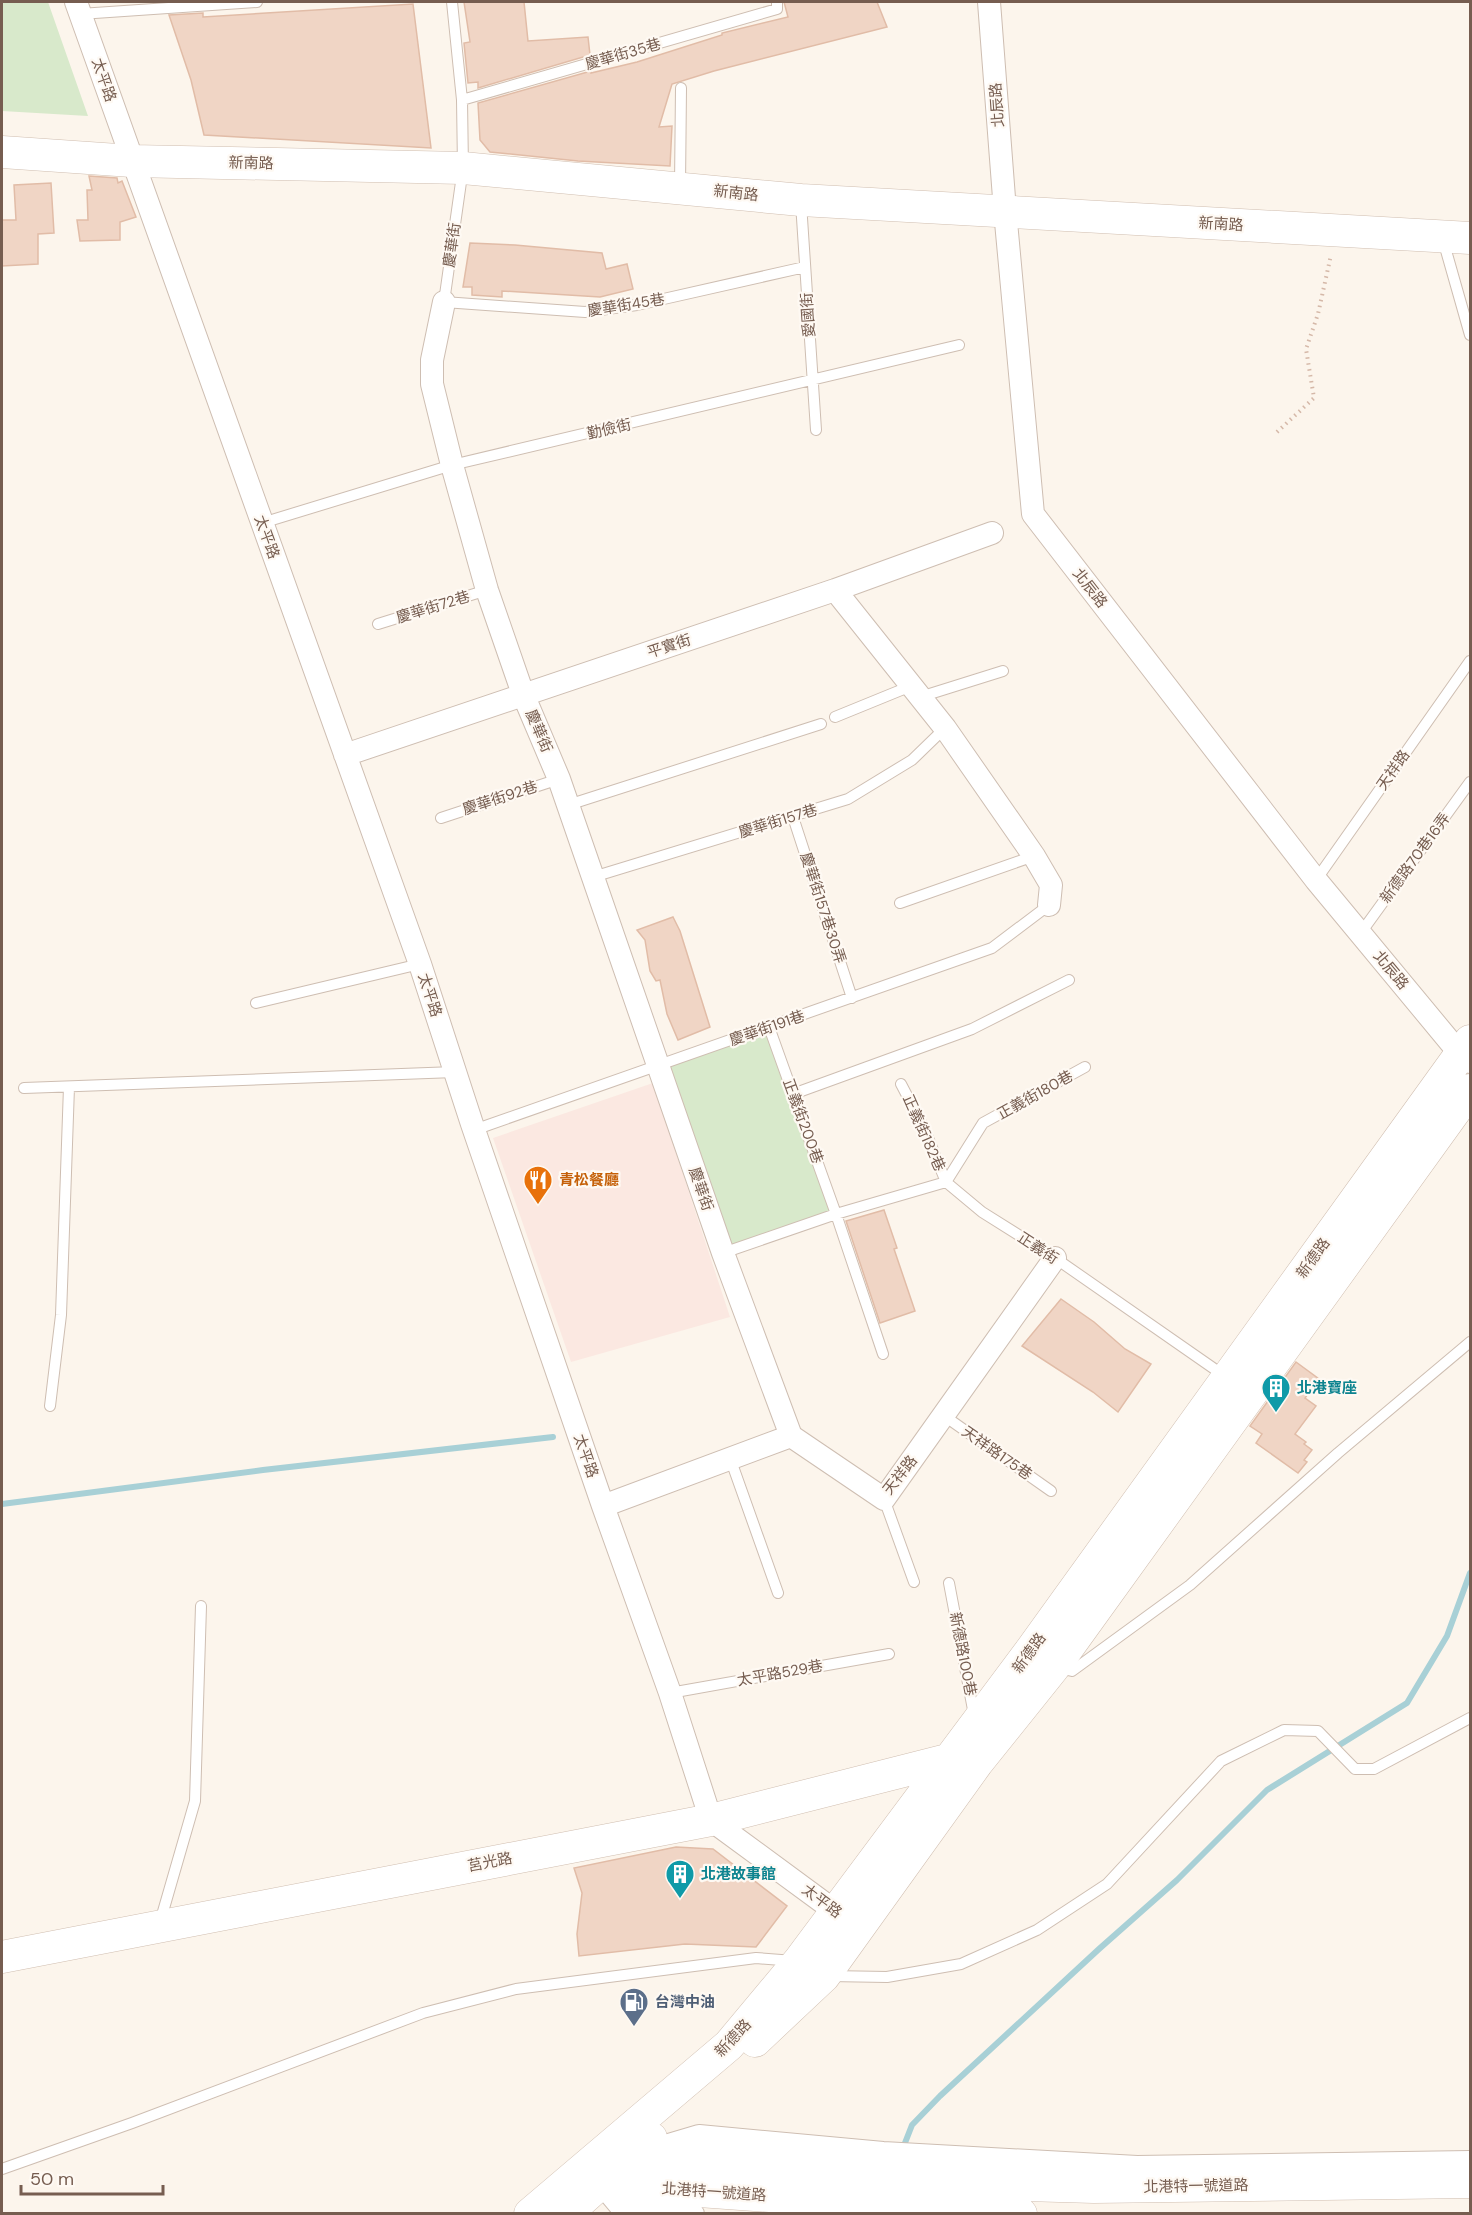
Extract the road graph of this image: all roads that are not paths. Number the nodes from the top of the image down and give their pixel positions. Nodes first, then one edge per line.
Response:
1 (257, 2) edge
2 (452, 2) edge
3 (777, 2) edge
4 (989, 2) edge
5 (78, 8) edge
6 (681, 88) dead end
7 (462, 100) junction
8 (2, 152) edge
9 (132, 161) junction
10 (463, 168) junction
11 (680, 188) junction
12 (801, 200) junction
13 (1005, 211) junction
14 (1456, 238) edge
15 (805, 267) junction
16 (444, 302) junction
17 (1470, 335) edge
18 (959, 345) dead end
19 (813, 381) junction
20 (816, 430) dead end
21 (452, 465) junction
22 (262, 523) junction
23 (992, 533) dead end
24 (488, 590) junction
25 (835, 591) junction
26 (378, 624) dead end
27 (1470, 660) edge
28 (1003, 671) dead end
29 (916, 692) junction
30 (523, 694) junction
31 (835, 717) dead end
32 (821, 724) dead end
33 (945, 728) junction
34 (345, 755) junction
35 (559, 779) junction
36 (1470, 782) edge
37 (568, 805) junction
38 (793, 817) junction
39 (441, 818) dead end
40 (1034, 856) junction
41 (593, 877) junction
42 (1316, 880) junction
43 (900, 903) dead end
44 (1048, 905) joint
45 (1360, 934) junction
46 (420, 964) junction
47 (1069, 980) dead end
48 (852, 999) junction
49 (256, 1003) dead end
50 (769, 1027) junction
51 (1467, 1052) edge
52 (658, 1066) junction
53 (1085, 1067) dead end
54 (455, 1072) junction
55 (901, 1084) dead end
56 (69, 1087) junction
57 (24, 1088) dead end
58 (1470, 1090) edge
59 (793, 1094) junction
60 (474, 1130) junction
61 (946, 1182) junction
62 (836, 1214) junction
63 (723, 1253) junction
64 (1055, 1258) junction
65 (1470, 1342) edge
66 (882, 1354) dead end
67 (1226, 1378) junction
68 (50, 1406) dead end
69 (944, 1415) junction
70 (791, 1436) junction
71 (730, 1458) junction
72 (1051, 1491) dead end
73 (884, 1499) junction
74 (603, 1506) junction
75 (914, 1582) dead end
76 (949, 1583) dead end
77 (778, 1593) dead end
78 (201, 1606) dead end
79 (889, 1654) dead end
80 (1043, 1659) junction
81 (670, 1692) junction
82 (1470, 1718) edge
83 (976, 1724) junction
84 (962, 1762) junction
85 (711, 1820) junction
86 (848, 1921) junction
87 (159, 1926) junction
88 (2, 1957) edge
89 (811, 1969) junction
90 (624, 2149) junction
91 (1470, 2162) edge
92 (2, 2169) edge
93 (873, 2177) junction
94 (921, 2181) junction
95 (1470, 2182) edge
96 (602, 2184) junction
97 (530, 2214) edge
98 (566, 2214) edge
99 (693, 2214) edge
100 (1021, 2214) edge

1 - 5 lane
2 - 7 lane, 慶華街
3 - 7 lane, 慶華街35巷
4 - 13 street, 北辰路
5 - 9 street, 太平路
6 - 11 lane
7 - 10 lane, 慶華街
8 - 9 street, 新南路
9 - 10 street, 新南路
9 - 22 street, 太平路
10 - 11 street, 新南路
10 - 16 lane, 慶華街
11 - 12 street, 新南路
12 - 13 street, 新南路
12 - 15 lane, 愛國街
13 - 14 street, 新南路
13 - 42 street, 北辰路
14 - 17 lane
15 - 16 lane, 慶華街45巷
15 - 19 lane, 愛國街
16 - 21 street, 慶華街
18 - 19 lane, 勤儉街
19 - 20 lane, 愛國街
19 - 21 lane, 勤儉街
21 - 22 lane, 勤儉街
21 - 24 street, 慶華街
22 - 34 street, 太平路
23 - 25 street, 平實街
24 - 26 lane, 慶華街72巷
24 - 30 street, 慶華街
25 - 29 street
25 - 30 street, 平實街
27 - 42 lane, 天祥路
28 - 29 lane
29 - 31 lane
29 - 33 street
30 - 34 street, 平實街
30 - 35 street, 慶華街
32 - 37 lane
33 - 38 lane, 慶華街157巷
33 - 40 street
34 - 46 street, 太平路
35 - 37 street, 慶華街
35 - 39 lane, 慶華街92巷
36 - 45 lane, 新德路70巷16弄
37 - 41 street, 慶華街
38 - 41 lane, 慶華街157巷
38 - 48 lane, 慶華街157巷30弄
40 - 43 lane
40 - 44 street
41 - 52 street, 慶華街
42 - 45 street, 北辰路
44 - 48 lane, 慶華街191巷
45 - 51 street, 北辰路
46 - 49 lane
46 - 54 street, 太平路
47 - 59 lane
48 - 50 lane, 慶華街191巷
50 - 52 lane, 慶華街191巷
50 - 59 lane, 正義街200巷
51 - 67 street, 新德路
52 - 60 lane, 慶華街191巷
52 - 63 street, 慶華街
53 - 61 lane, 正義街180巷
54 - 56 lane
54 - 60 street, 太平路
55 - 61 lane, 正義街182巷
56 - 57 lane
56 - 68 lane
58 - 80 street, 新德路
59 - 62 lane, 正義街200巷
60 - 74 street, 太平路
61 - 62 lane
61 - 64 lane, 正義街
62 - 63 lane
62 - 66 lane
63 - 70 street, 慶華街
64 - 67 lane, 正義街
64 - 69 street, 天祥路
65 - 80 lane
67 - 80 street, 新德路
69 - 72 lane, 天祥路175巷
69 - 73 street, 天祥路
70 - 71 street
70 - 73 street, 天祥路
71 - 74 street
71 - 77 lane
73 - 75 lane
74 - 81 street, 太平路
76 - 83 lane, 新德路100巷
78 - 87 lane
79 - 81 lane, 太平路529巷
80 - 83 street, 新德路
80 - 84 street, 新德路
81 - 85 street, 太平路
82 - 89 lane
83 - 84 street, 新德路
84 - 85 street, 莒光路
84 - 86 street, 新德路
85 - 86 street, 太平路
85 - 87 street, 莒光路
86 - 89 street, 新德路
87 - 88 street, 莒光路
89 - 90 street, 新德路
89 - 92 lane
90 - 93 street, 北港特一號道路
90 - 96 street
90 - 97 street, 新德路
91 - 94 street, 北港特一號道路
93 - 94 street
93 - 94 street
93 - 96 street, 北港特一號道路
94 - 95 street, 北港特一號道路
94 - 100 street
96 - 98 street
96 - 99 street, 北港特一號道路

